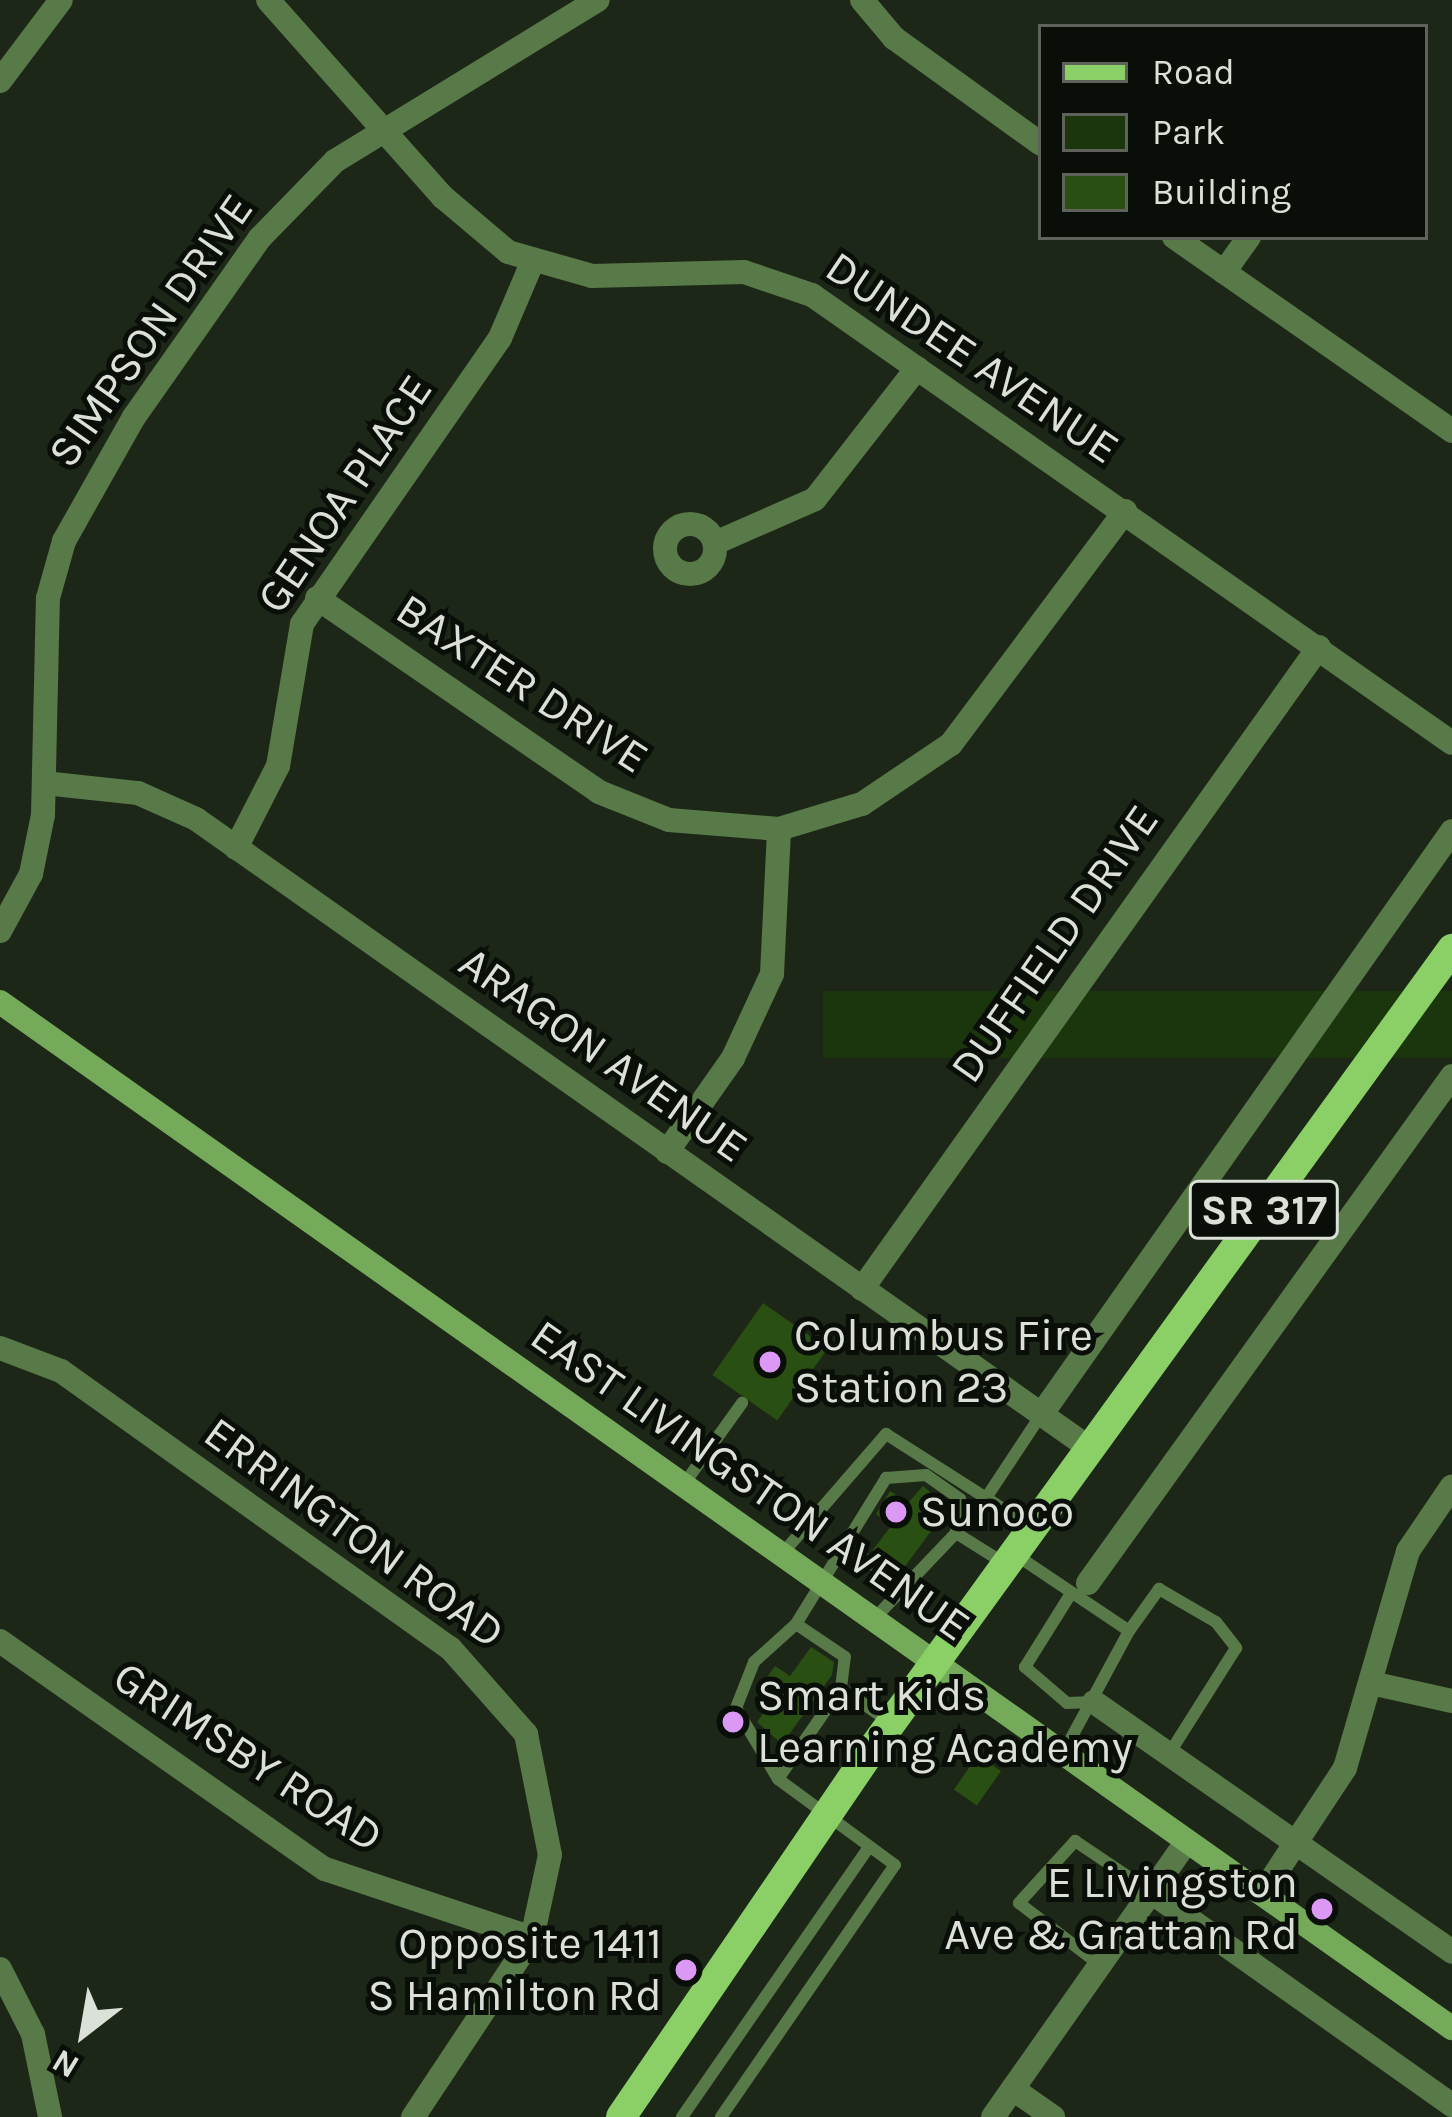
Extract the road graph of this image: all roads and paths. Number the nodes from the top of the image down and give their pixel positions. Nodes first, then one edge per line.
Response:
1 (61, 0) edge
2 (268, 0) edge
3 (598, 0) edge
4 (862, 0) edge
5 (1, 79) edge
6 (382, 128) junction
7 (1038, 142) edge
8 (1178, 240) edge
9 (1247, 240) edge
10 (532, 263) junction
11 (1224, 272) junction
12 (917, 368) junction
13 (1449, 424) edge
14 (1125, 512) junction
15 (715, 543) dead end
16 (317, 598) junction
17 (1318, 647) junction
18 (1452, 743) edge
19 (44, 783) junction
20 (779, 829) junction
21 (1452, 830) edge
22 (236, 848) junction
23 (0, 931) edge
24 (1452, 949) edge
25 (0, 1002) edge
26 (1452, 1076) edge
27 (667, 1152) junction
28 (862, 1289) junction
29 (0, 1348) edge
30 (742, 1403) dead end
31 (1041, 1414) junction
32 (1092, 1450) junction
33 (683, 1485) junction
34 (1452, 1486) edge
35 (986, 1498) junction
36 (956, 1533) junction
37 (845, 1544) junction
38 (1018, 1549) junction
39 (782, 1554) junction
40 (822, 1582) junction
41 (901, 1586) junction
42 (1079, 1589) junction
43 (874, 1619) junction
44 (796, 1624) junction
45 (1129, 1631) junction
46 (0, 1641) edge
47 (935, 1662) junction
48 (1371, 1683) junction
49 (841, 1688) junction
50 (1452, 1701) edge
51 (1094, 1702) junction
52 (891, 1723) junction
53 (1063, 1753) junction
54 (1169, 1754) junction
55 (778, 1779) junction
56 (826, 1816) junction
57 (1187, 1841) junction
58 (1298, 1843) junction
59 (869, 1847) junction
60 (1151, 1892) junction
61 (1262, 1894) junction
62 (532, 1938) junction
63 (1452, 1952) edge
64 (1100, 1965) junction
65 (0, 1969) edge
66 (1452, 2028) edge
67 (1013, 2090) junction
68 (1452, 2105) edge
69 (50, 2117) edge
70 (412, 2117) edge
71 (621, 2117) edge
72 (682, 2117) edge
73 (721, 2117) edge
74 (993, 2117) edge
75 (1053, 2117) edge

1 - 5 street
2 - 6 street, DUNDEE AVENUE
3 - 6 street, SIMPSON DRIVE
4 - 7 street
6 - 10 street, DUNDEE AVENUE
6 - 19 street, SIMPSON DRIVE
8 - 11 street
9 - 11 street
10 - 12 street, DUNDEE AVENUE
10 - 16 street, GENOA PLACE
11 - 13 street
12 - 14 street, DUNDEE AVENUE
12 - 15 street
14 - 17 street, DUNDEE AVENUE
14 - 20 street, BAXTER DRIVE
16 - 20 street, BAXTER DRIVE
16 - 22 street, GENOA PLACE
17 - 18 street, DUNDEE AVENUE
17 - 28 street, DUFFIELD DRIVE
19 - 22 street, ARAGON AVENUE
19 - 23 street, SIMPSON DRIVE
20 - 27 street
21 - 31 street
22 - 27 street, ARAGON AVENUE
24 - 32 main road, SR 317
25 - 33 main road, EAST LIVINGSTON AVENUE
26 - 42 street
27 - 28 street, ARAGON AVENUE
28 - 31 street, ARAGON AVENUE
29 - 62 street, ERRINGTON ROAD
30 - 33 lane
31 - 32 street, ARAGON AVENUE
31 - 35 lane
32 - 38 main road, SR 317
33 - 39 main road, EAST LIVINGSTON AVENUE
34 - 48 street
35 - 38 lane
35 - 39 lane
36 - 37 lane
36 - 38 lane
36 - 41 lane
37 - 40 lane
37 - 41 lane
38 - 42 lane
38 - 47 main road, SR 317
39 - 40 main road, EAST LIVINGSTON AVENUE
40 - 43 main road, EAST LIVINGSTON AVENUE
40 - 44 lane
41 - 43 lane
42 - 45 lane
42 - 51 lane
43 - 47 main road, EAST LIVINGSTON AVENUE
44 - 49 lane
44 - 55 lane
45 - 51 lane
45 - 54 lane
46 - 62 street, GRIMSBY ROAD
47 - 52 main road, SR 317
47 - 53 main road, EAST LIVINGSTON AVENUE
48 - 50 street
48 - 58 street
49 - 52 lane
49 - 55 lane
51 - 53 lane
51 - 54 street
52 - 56 main road, SR 317
53 - 57 main road, EAST LIVINGSTON AVENUE
54 - 58 street
55 - 56 lane
56 - 59 lane
56 - 71 main road, SR 317
57 - 60 street
57 - 61 main road, EAST LIVINGSTON AVENUE
58 - 61 street
58 - 63 street
59 - 72 lane
59 - 73 lane
60 - 64 street
60 - 64 lane
60 - 68 street
61 - 66 main road, EAST LIVINGSTON AVENUE
62 - 70 street
64 - 67 street
65 - 69 street
67 - 74 street
67 - 75 street

